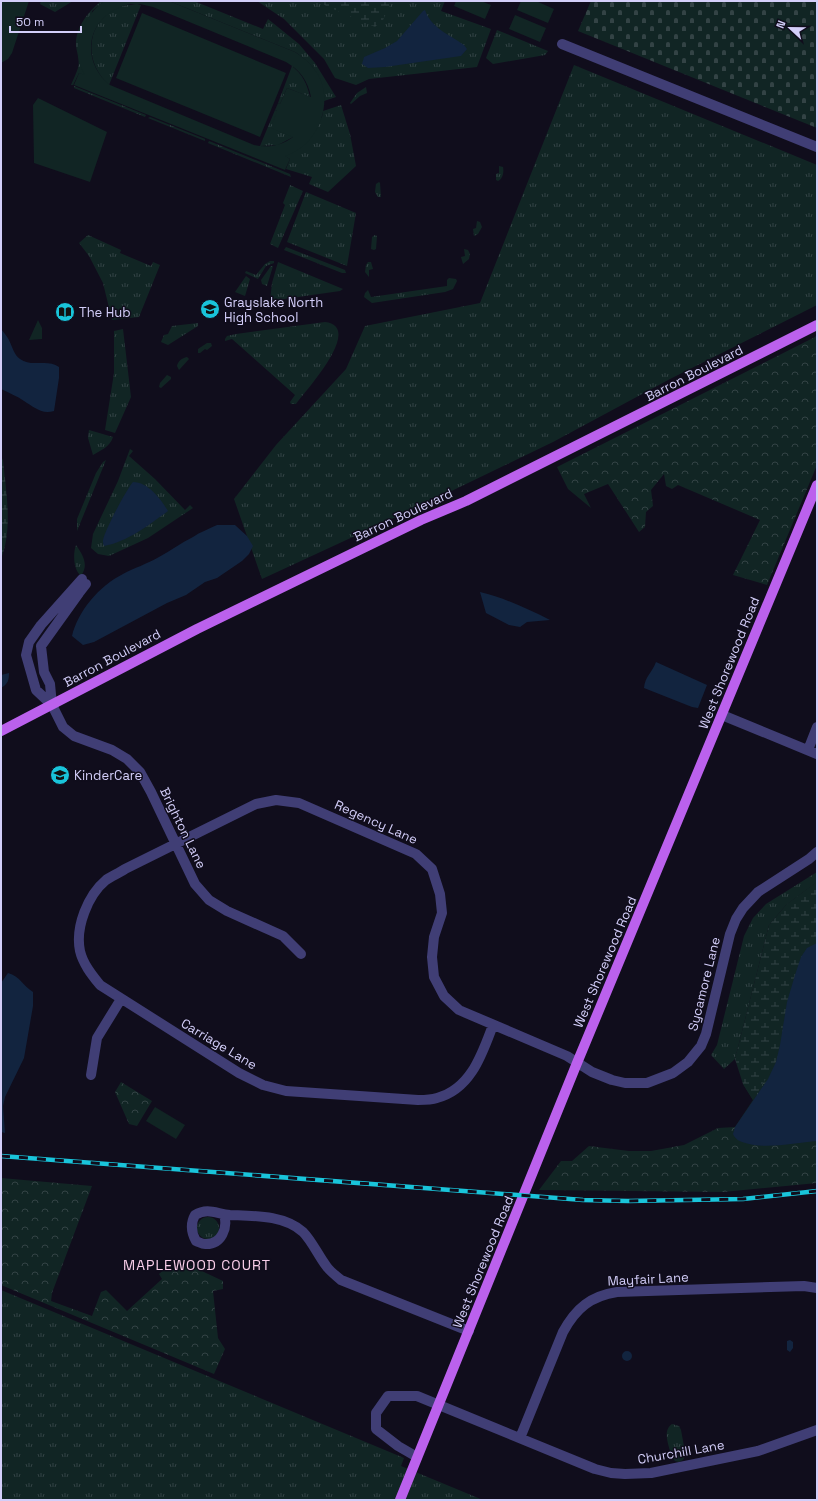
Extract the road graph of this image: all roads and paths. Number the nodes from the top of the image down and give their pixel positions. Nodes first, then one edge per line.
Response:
1 (817, 141) edge
2 (817, 147) edge
3 (817, 324) edge
4 (817, 485) edge
5 (52, 705) junction
6 (722, 715) junction
7 (817, 727) edge
8 (1, 730) edge
9 (812, 752) edge
10 (176, 843) junction
11 (817, 852) edge
12 (301, 954) dead end
13 (121, 999) junction
14 (493, 1025) junction
15 (577, 1063) junction
16 (91, 1075) dead end
17 (224, 1214) dead end
18 (817, 1288) edge
19 (469, 1331) junction
20 (439, 1404) junction
21 (817, 1430) edge
22 (520, 1438) junction
23 (419, 1454) junction
24 (400, 1500) edge

1 - 2 street
3 - 5 main road, Barron Boulevard
4 - 6 main road, West Shorewood Road
5 - 5 street
5 - 8 main road, Barron Boulevard
5 - 10 street, Brighton Lane
6 - 9 street
6 - 15 main road, West Shorewood Road
7 - 9 street
10 - 12 street, Brighton Lane
10 - 13 street, Carriage Lane
10 - 14 street, Regency Lane
11 - 15 street, Sycamore Lane
13 - 14 street, Carriage Lane
13 - 16 street
14 - 15 street, Regency Lane
15 - 19 main road, West Shorewood Road
17 - 19 street
18 - 22 street, Mayfair Lane
19 - 20 main road, West Shorewood Road
20 - 22 street, Churchill Lane
20 - 23 main road, West Shorewood Road
20 - 23 street, Churchill Lane
21 - 22 street, Churchill Lane
23 - 24 main road, West Shorewood Road

